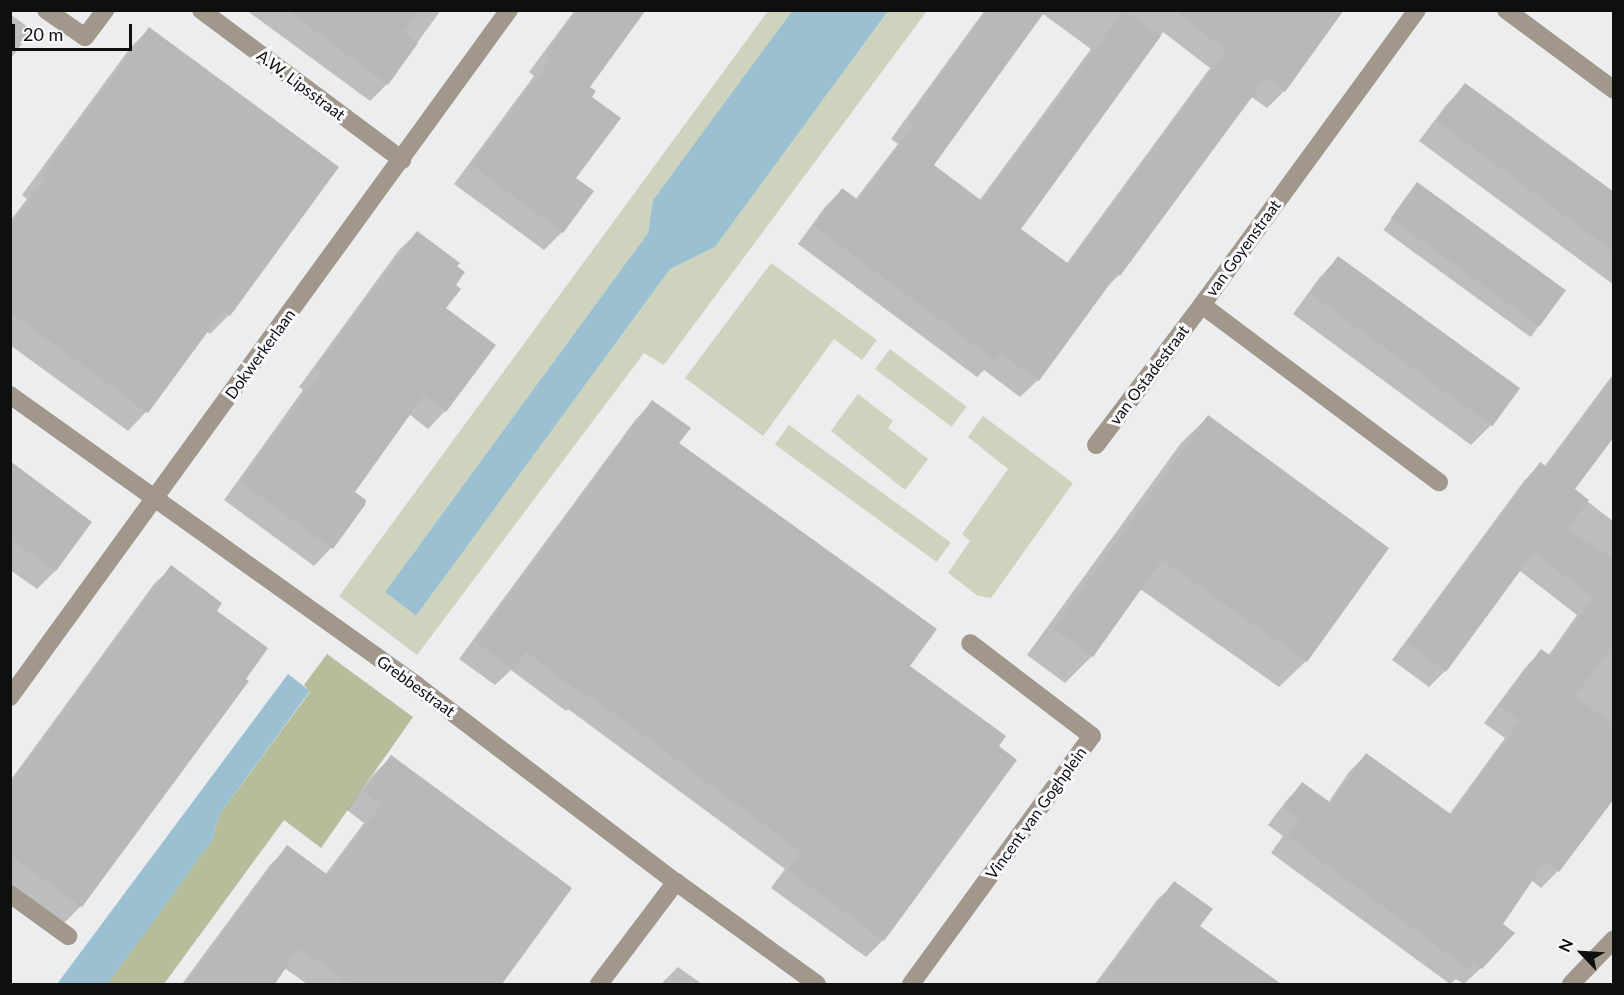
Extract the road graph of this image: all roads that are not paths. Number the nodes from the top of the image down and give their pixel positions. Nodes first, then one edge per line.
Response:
1 (46, 10) edge
2 (105, 10) edge
3 (201, 10) edge
4 (510, 10) edge
5 (1417, 10) edge
6 (1506, 10) edge
7 (1614, 90) edge
8 (402, 160) junction
9 (1202, 305) junction
10 (10, 396) edge
11 (1096, 445) dead end
12 (1439, 482) dead end
13 (154, 500) junction
14 (970, 643) dead end
15 (10, 697) edge
16 (676, 882) junction
17 (10, 894) edge
18 (68, 936) dead end
19 (1614, 939) edge
20 (599, 984) edge
21 (817, 984) edge
22 (911, 984) edge
23 (1570, 984) edge

1 - 2 street
3 - 8 street, A.W. Lipsstraat
4 - 8 street, Dokwerkerlaan
5 - 9 street, van Goyenstraat
6 - 7 street
8 - 13 street, Dokwerkerlaan
9 - 11 street, van Ostadestraat
9 - 12 street, van Goyenstraat
10 - 13 street, Grebbestraat
13 - 15 street, Dokwerkerlaan
13 - 16 street, Grebbestraat
14 - 22 street, Vincent van Goghplein
16 - 20 street
16 - 21 street, Grebbestraat
17 - 18 street
19 - 23 street

